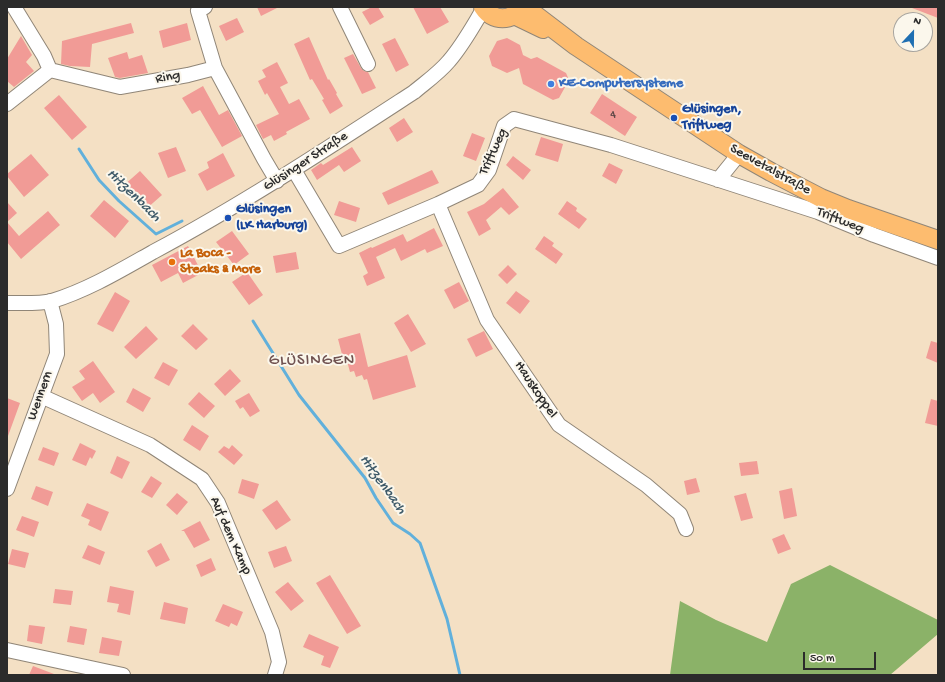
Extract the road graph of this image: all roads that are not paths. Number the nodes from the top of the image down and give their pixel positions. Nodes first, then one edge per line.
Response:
1 (14, 7) edge
2 (205, 7) edge
3 (340, 7) edge
4 (522, 10) edge
5 (487, 11) edge
6 (368, 64) dead end
7 (215, 68) junction
8 (50, 70) junction
9 (7, 104) edge
10 (739, 154) junction
11 (294, 170) junction
12 (718, 180) junction
13 (277, 181) junction
14 (438, 204) junction
15 (938, 240) edge
16 (938, 258) edge
17 (50, 301) junction
18 (7, 304) edge
19 (41, 396) junction
20 (7, 489) edge
21 (686, 529) dead end
22 (7, 650) edge
23 (123, 675) edge
24 (274, 675) edge

1 - 8 street
2 - 7 street
3 - 6 street
4 - 5 main road, Glüsinger Straße
4 - 10 main road, Seevetalstraße
5 - 11 street, Glüsinger Straße
7 - 8 street, Ring
7 - 13 street
8 - 9 street
10 - 12 street
10 - 15 main road, Seevetalstraße
11 - 13 street, Glüsinger Straße
11 - 14 street, Triftweg
12 - 14 street, Triftweg
12 - 16 street, Triftweg
13 - 17 street, Glüsinger Straße
14 - 21 street, Hauskoppel
17 - 18 street, Glüsinger Straße
17 - 19 street, Wennern
19 - 20 street, Wennern
19 - 24 street, Auf dem Kamp
22 - 23 street

